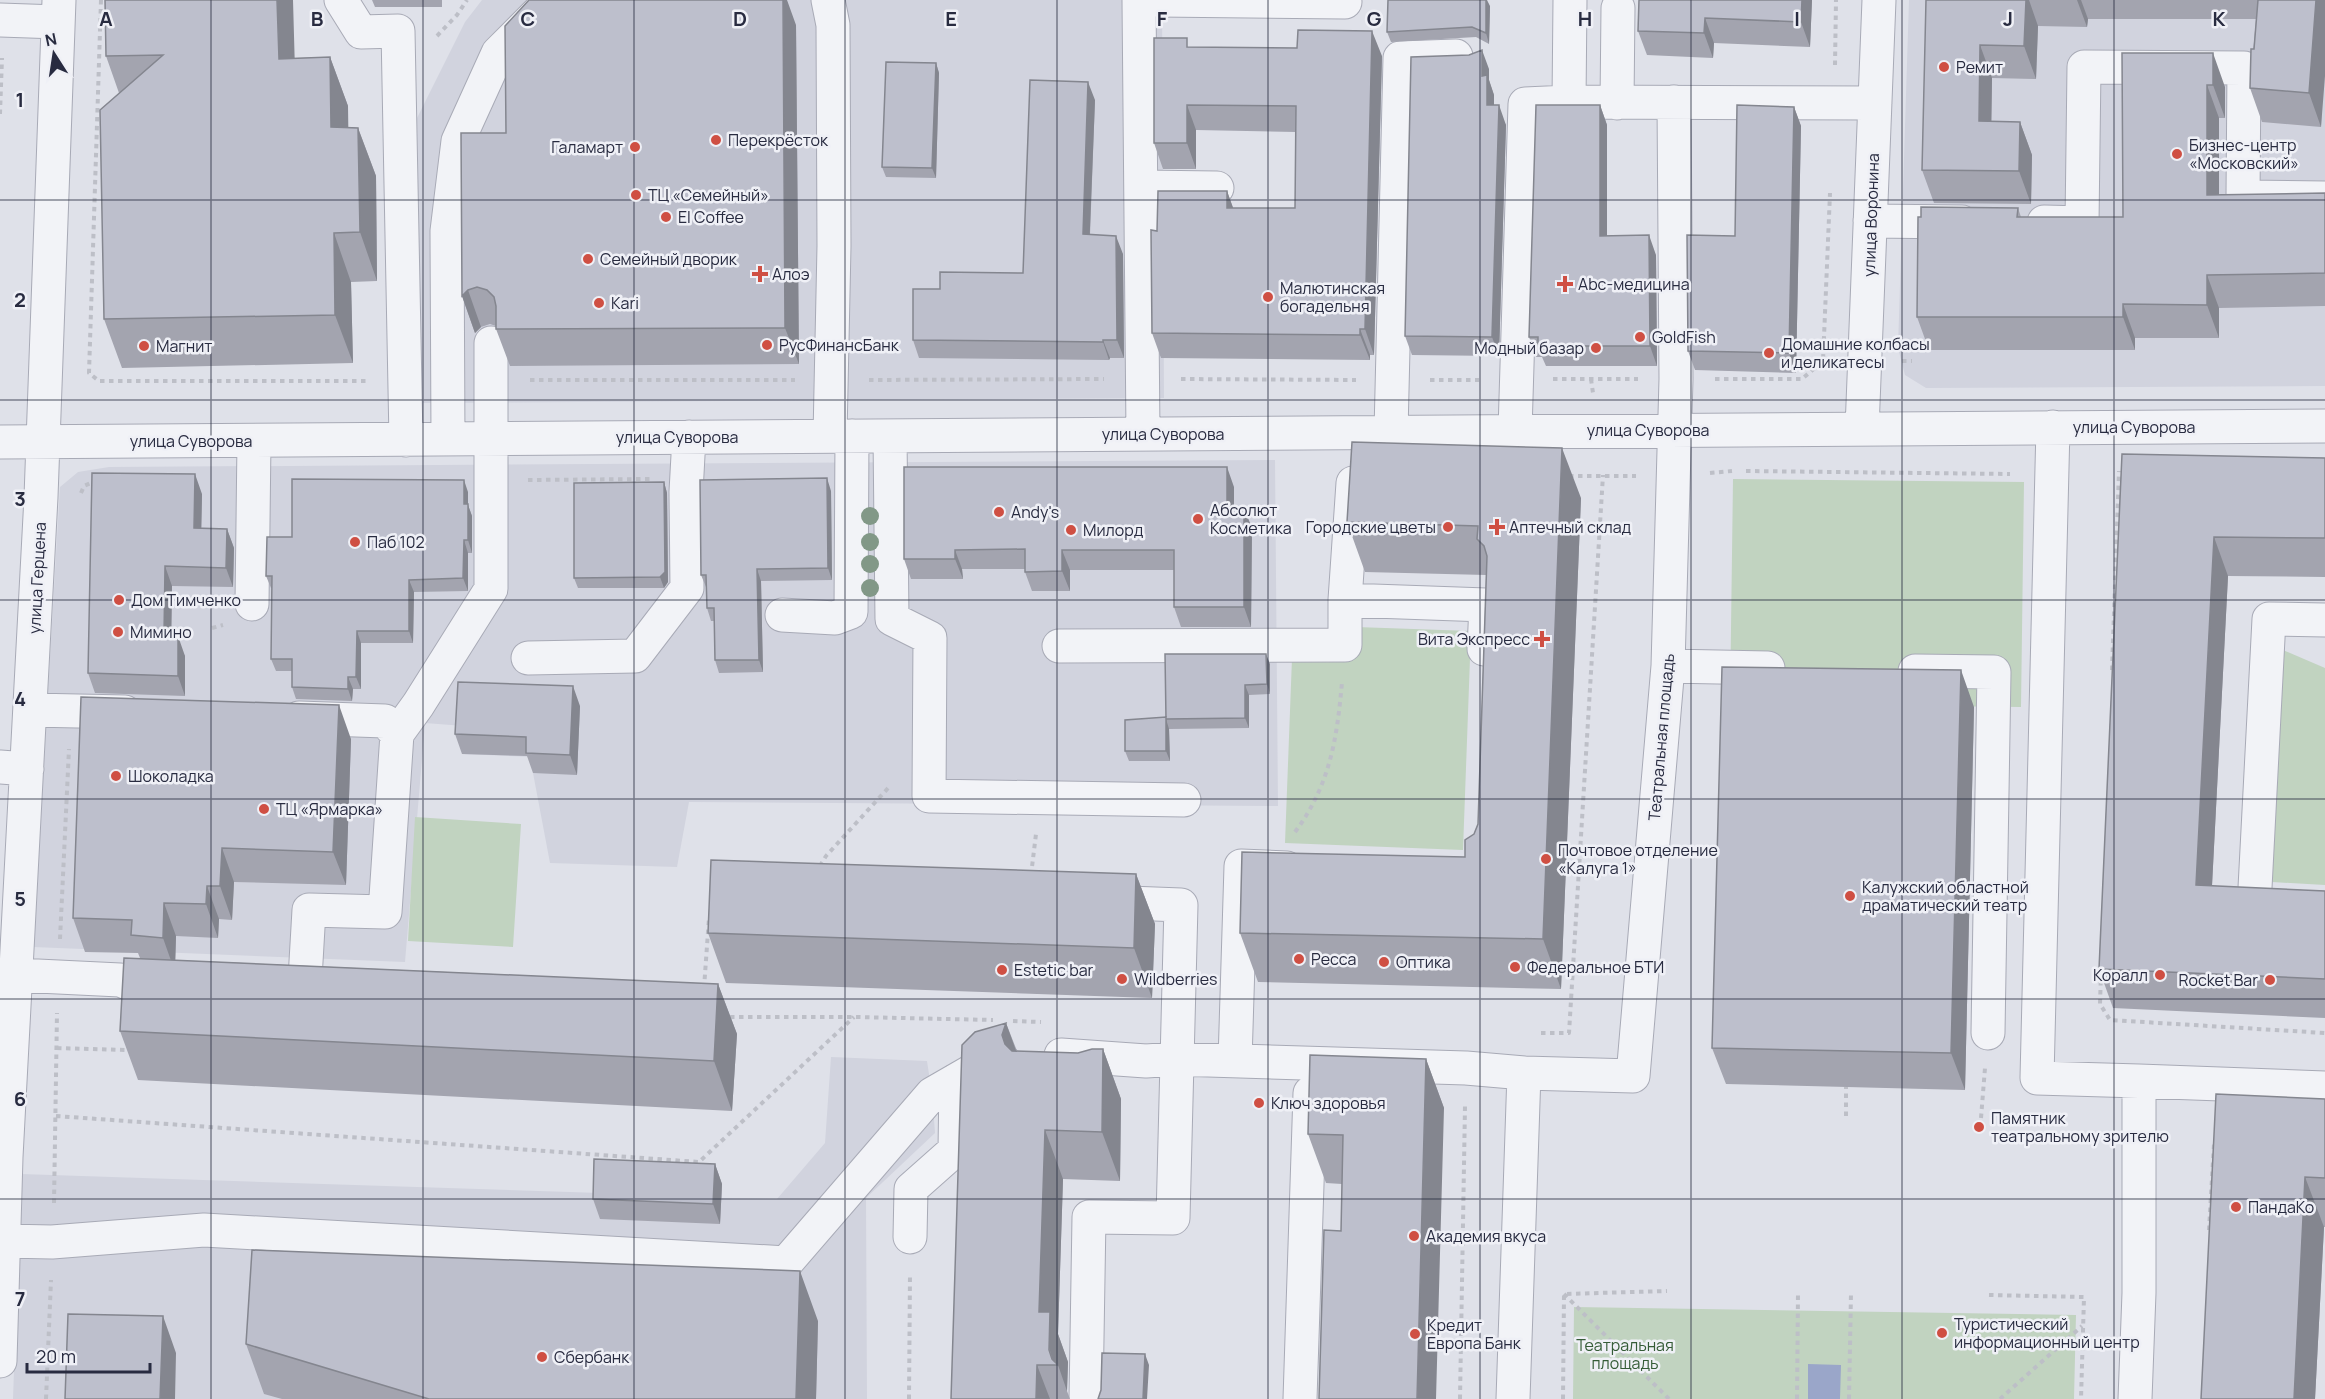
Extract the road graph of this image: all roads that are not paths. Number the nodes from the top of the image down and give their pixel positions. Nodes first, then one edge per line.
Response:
1 (341, 0) edge
2 (551, 0) edge
3 (828, 0) edge
4 (1139, 0) edge
5 (1158, 0) edge
6 (1570, 0) edge
7 (1879, 0) edge
8 (1345, 2) dead end
9 (1618, 9) dead end
10 (58, 11) edge
11 (0, 20) edge
12 (1476, 56) edge
13 (1569, 102) junction
14 (1674, 102) junction
15 (1617, 103) junction
16 (1875, 103) junction
17 (1141, 187) junction
18 (1217, 188) edge
19 (2325, 198) edge
20 (1870, 221) junction
21 (491, 343) dead end
22 (2325, 426) edge
23 (2053, 427) junction
24 (1862, 429) junction
25 (1674, 430) junction
26 (1515, 431) junction
27 (1355, 432) junction
28 (1391, 432) junction
29 (1143, 434) junction
30 (841, 436) junction
31 (890, 436) junction
32 (689, 437) junction
33 (448, 439) junction
34 (491, 439) junction
35 (406, 440) junction
36 (254, 441) junction
37 (0, 442) edge
38 (44, 442) junction
39 (1345, 600) junction
40 (252, 604) dead end
41 (782, 615) dead end
42 (2325, 620) edge
43 (1059, 646) dead end
44 (528, 658) dead end
45 (1668, 666) junction
46 (1799, 669) edge
47 (1879, 670) edge
48 (1484, 675) edge
49 (31, 710) junction
50 (152, 713) edge
51 (269, 717) edge
52 (397, 734) junction
53 (14, 768) edge
54 (1184, 800) dead end
55 (1312, 868) edge
56 (1075, 901) edge
57 (2325, 910) edge
58 (10, 919) edge
59 (17, 975) junction
60 (201, 991) edge
61 (270, 994) edge
62 (304, 996) junction
63 (339, 998) edge
64 (1988, 1033) road end
65 (1161, 1060) junction
66 (1235, 1061) junction
67 (1311, 1064) junction
68 (1524, 1073) junction
69 (956, 1080) junction
70 (2139, 1081) junction
71 (1050, 1084) edge
72 (2325, 1088) edge
73 (3, 1162) edge
74 (910, 1237) road end
75 (4, 1240) junction
76 (0, 1361) edge
77 (1086, 1399) edge
78 (1300, 1399) edge
79 (1513, 1399) edge
80 (2136, 1399) edge

1 - 35 street
2 - 33 street
3 - 30 street
4 - 17 street
5 - 8 street
6 - 13 street
7 - 16 street, улица Воронина
9 - 15 street
10 - 11 street
10 - 38 street, улица Герцена
12 - 28 street
13 - 15 street
13 - 26 street
14 - 15 street
14 - 16 street
14 - 25 street, Театральная площадь
16 - 20 street, улица Воронина
17 - 18 street
17 - 29 street
19 - 20 street
20 - 24 street, улица Воронина
21 - 34 street
22 - 23 street, улица Суворова
23 - 24 street, улица Суворова
23 - 70 street
24 - 25 street, улица Суворова
25 - 26 street, улица Суворова
25 - 45 street, Театральная площадь
26 - 28 street, улица Суворова
27 - 28 street, улица Суворова
27 - 29 street, улица Суворова
27 - 39 street
29 - 31 street, улица Суворова
30 - 31 street, улица Суворова
30 - 32 street, улица Суворова
30 - 41 street
31 - 54 street
32 - 34 street, улица Суворова
32 - 44 street
33 - 34 street, улица Суворова
33 - 35 street, улица Суворова
34 - 52 street
35 - 36 street, улица Суворова
36 - 38 street, улица Суворова
36 - 40 street
37 - 38 street, улица Суворова
38 - 49 street, улица Герцена
39 - 43 street
39 - 48 street
42 - 57 street
45 - 46 street
45 - 68 street, Театральная площадь
47 - 64 street
49 - 50 street
49 - 53 street, улица Герцена
51 - 52 street
52 - 62 street
53 - 58 street, улица Герцена
55 - 66 street
56 - 65 street
58 - 59 street, улица Герцена
59 - 60 street
59 - 73 street, улица Герцена
61 - 62 street
62 - 63 street
65 - 66 street
65 - 69 street
65 - 71 street
65 - 77 street
66 - 67 street
67 - 68 street
67 - 78 street
68 - 79 street
69 - 74 street
69 - 75 street
70 - 72 street
70 - 80 street
73 - 75 street, улица Герцена
75 - 76 street, улица Герцена

